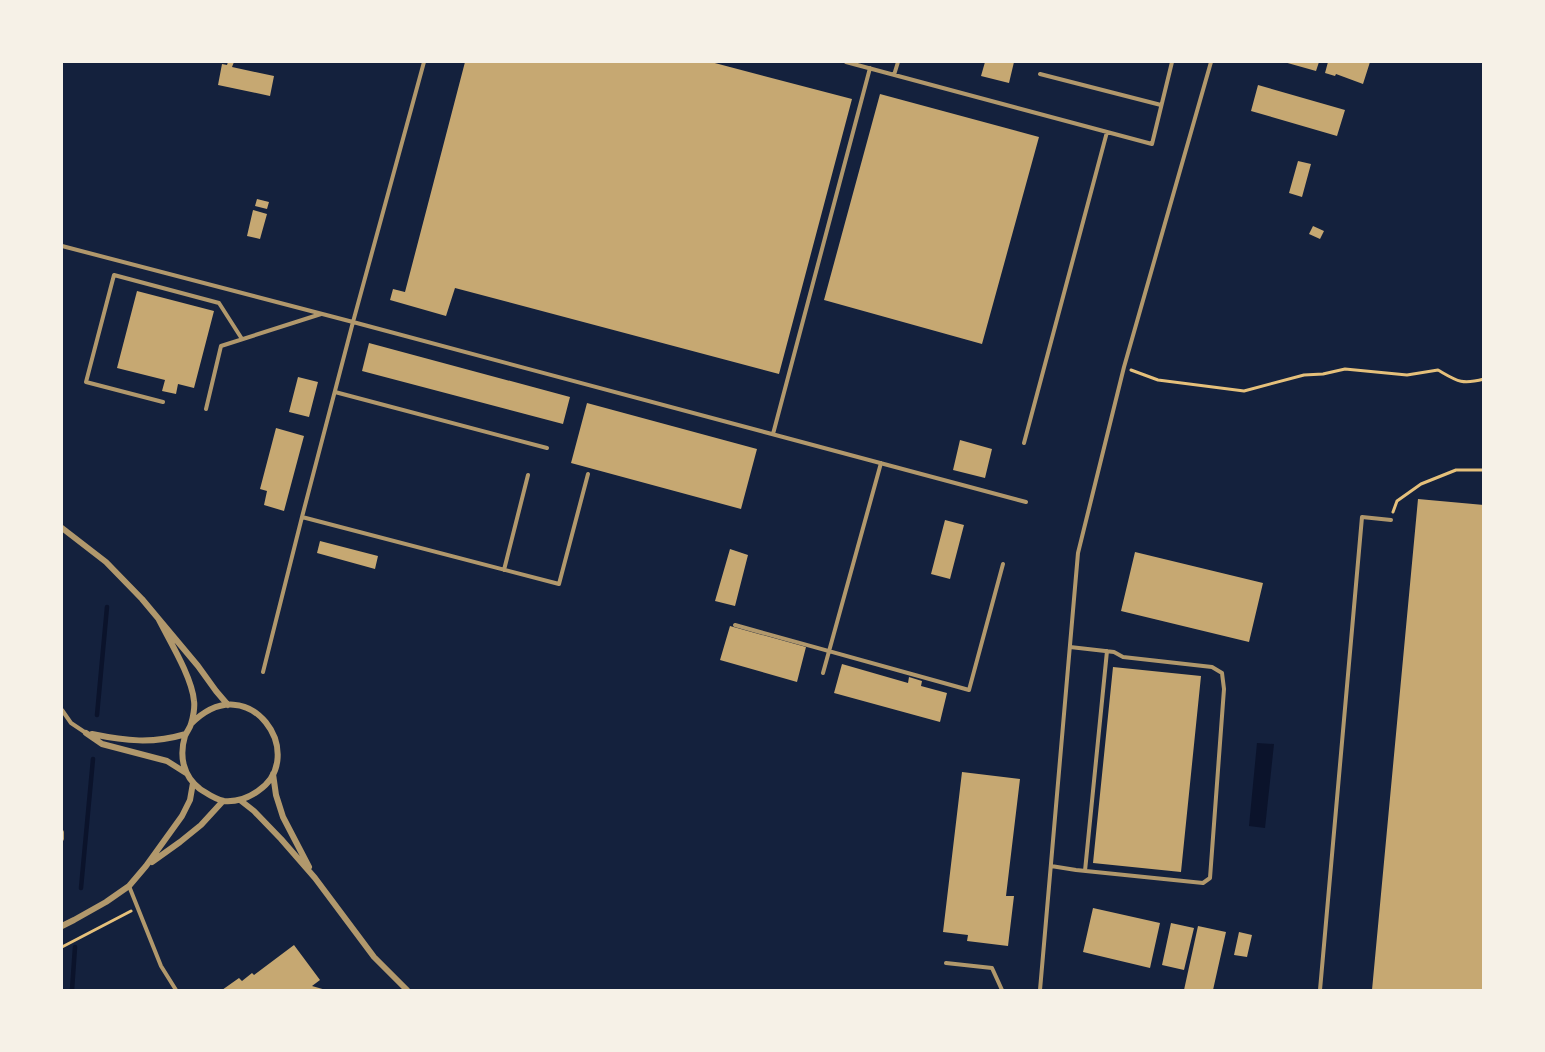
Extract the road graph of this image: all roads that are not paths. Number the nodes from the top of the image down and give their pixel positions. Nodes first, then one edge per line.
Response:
1 (424, 62) edge
2 (846, 62) edge
3 (898, 62) edge
4 (1172, 62) edge
5 (1211, 62) edge
6 (870, 68) junction
7 (1040, 74) dead end
8 (894, 75) junction
9 (1161, 105) junction
10 (1107, 132) junction
11 (62, 246) edge
12 (322, 314) junction
13 (353, 322) junction
14 (243, 339) junction
15 (335, 392) junction
16 (163, 402) dead end
17 (206, 409) dead end
18 (773, 434) junction
19 (1024, 443) dead end
20 (547, 448) dead end
21 (881, 463) junction
22 (588, 474) dead end
23 (528, 476) dead end
24 (1026, 502) dead end
25 (302, 517) junction
26 (1390, 520) road end
27 (62, 528) edge
28 (1003, 564) dead end
29 (504, 570) junction
30 (158, 618) junction
31 (735, 625) dead end
32 (1070, 647) junction
33 (829, 651) junction
34 (1107, 651) junction
35 (262, 672) dead end
36 (823, 673) dead end
37 (228, 705) junction
38 (62, 710) edge
39 (191, 724) junction
40 (86, 733) junction
41 (186, 734) junction
42 (186, 773) junction
43 (273, 773) junction
44 (193, 783) junction
45 (240, 800) junction
46 (223, 801) junction
47 (62, 832) edge
48 (62, 839) edge
49 (146, 866) junction
50 (1051, 866) junction
51 (1085, 871) junction
52 (315, 878) junction
53 (129, 886) junction
54 (62, 926) edge
55 (946, 963) dead end
56 (176, 990) edge
57 (407, 990) edge
58 (1002, 990) edge
59 (1040, 990) edge
60 (1320, 990) edge

1 - 13 lane
2 - 6 lane
3 - 8 lane
4 - 9 lane
5 - 32 lane
6 - 8 lane
6 - 18 lane
7 - 9 lane
8 - 10 lane
9 - 10 lane
10 - 19 lane
11 - 12 lane
12 - 13 lane
12 - 14 lane
13 - 15 lane
13 - 18 lane
14 - 16 lane
14 - 17 lane
15 - 20 lane
15 - 25 lane
18 - 21 lane
21 - 24 lane
21 - 33 lane
22 - 29 lane
23 - 29 lane
25 - 29 lane
25 - 35 lane
26 - 60 lane
27 - 30 street
28 - 33 lane
30 - 37 street
30 - 39 street
31 - 33 lane
32 - 34 lane
32 - 50 lane
33 - 36 lane
34 - 51 lane
34 - 51 lane
37 - 39 street
37 - 43 street
38 - 40 lane
39 - 41 street
40 - 41 street
40 - 42 street
41 - 42 street
42 - 44 street
43 - 45 street
43 - 52 street
44 - 46 street
44 - 49 street
45 - 46 street
45 - 52 street
46 - 49 street
47 - 48 lane
49 - 53 street
50 - 51 lane
50 - 59 lane
52 - 57 street
53 - 54 street
53 - 56 lane
55 - 58 lane

